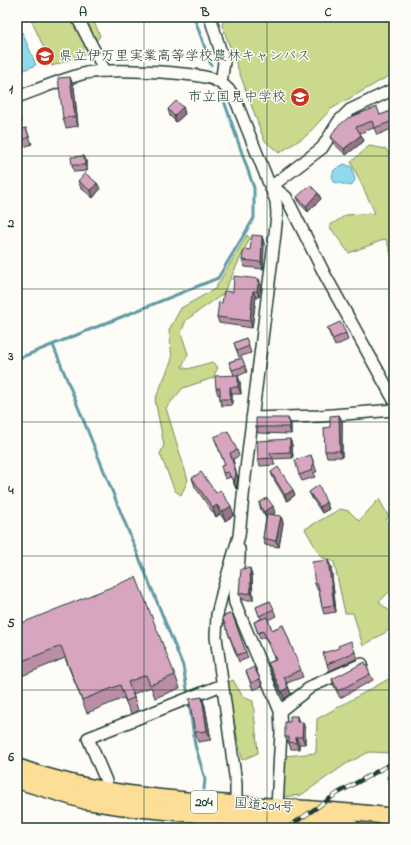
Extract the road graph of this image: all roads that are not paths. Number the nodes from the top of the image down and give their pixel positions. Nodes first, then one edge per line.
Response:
1 (77, 17) edge
2 (210, 17) edge
3 (105, 71) junction
4 (222, 83) junction
5 (394, 89) edge
6 (17, 97) edge
7 (272, 186) junction
8 (394, 400) edge
9 (394, 410) edge
10 (252, 418) junction
11 (239, 536) junction
12 (362, 664) edge
13 (222, 685) junction
14 (280, 711) junction
15 (17, 767) edge
16 (17, 780) edge
17 (107, 790) junction
18 (276, 807) junction
19 (236, 810) junction
20 (394, 817) edge
21 (352, 828) edge

1 - 3 street
2 - 4 street
3 - 4 street
3 - 6 street
4 - 7 street
5 - 7 street
7 - 8 street
7 - 10 street
9 - 10 street
10 - 11 street
11 - 13 street
11 - 14 street
12 - 14 street
13 - 17 street
13 - 19 street
14 - 18 street
15 - 17 highway, 国道204号 / 204
16 - 19 highway, 国道204号 / 204
17 - 19 highway, 国道204号 / 204
18 - 19 highway, 国道204号 / 204
18 - 20 highway, 国道204号 / 204
19 - 21 highway, 国道204号 / 204

